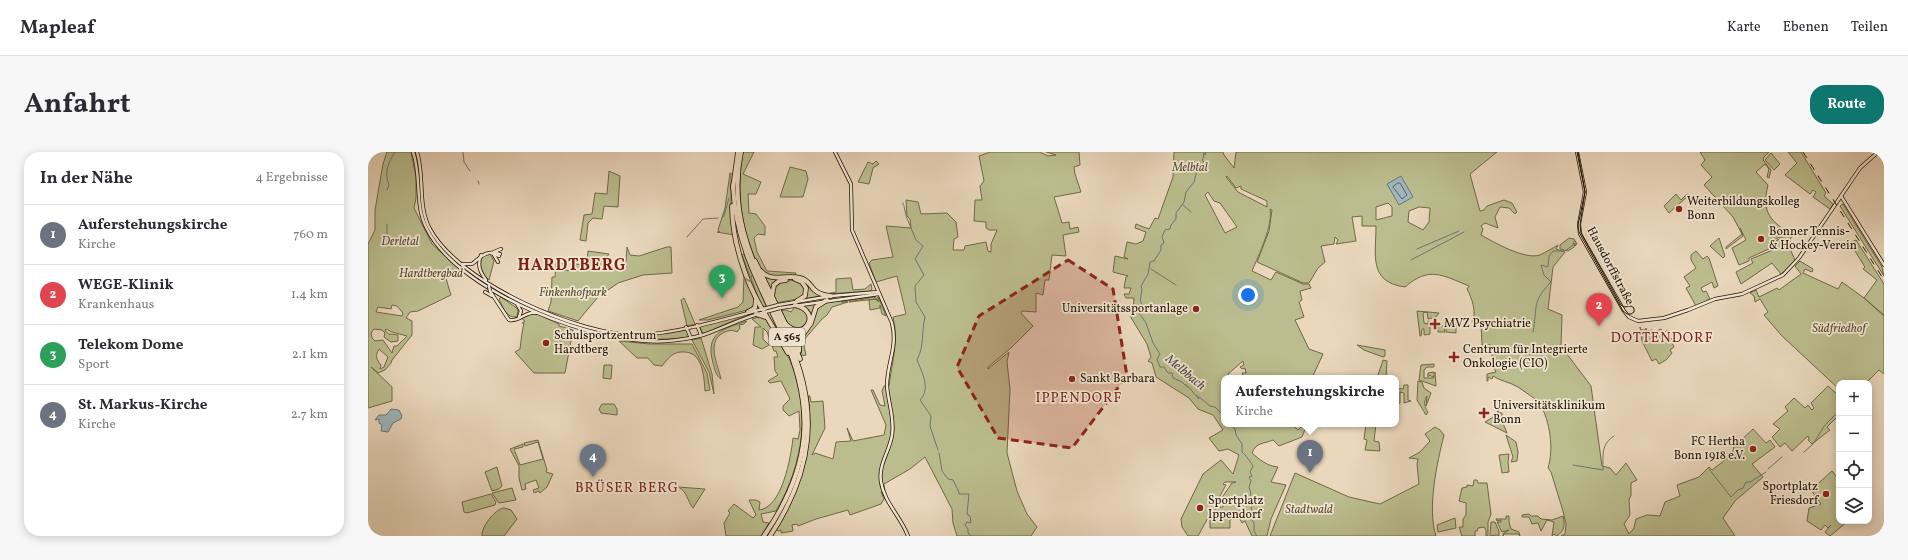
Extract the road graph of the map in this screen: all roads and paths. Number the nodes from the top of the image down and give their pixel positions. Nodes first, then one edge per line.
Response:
1 (413, 152) edge
2 (417, 152) edge
3 (738, 152) edge
4 (741, 152) edge
5 (835, 152) edge
6 (1577, 152) edge
7 (1878, 152) edge
8 (734, 185) junction
9 (1841, 196) junction
10 (746, 244) junction
11 (501, 249) dead end
12 (493, 253) junction
13 (481, 255) junction
14 (500, 255) dead end
15 (498, 262) dead end
16 (461, 263) junction
17 (1884, 265) edge
18 (758, 267) junction
19 (487, 282) junction
20 (875, 285) junction
21 (489, 286) dead end
22 (491, 292) junction
23 (869, 292) junction
24 (879, 293) junction
25 (831, 296) junction
26 (494, 297) junction
27 (756, 298) junction
28 (773, 299) junction
29 (827, 300) junction
30 (515, 302) junction
31 (796, 303) junction
32 (763, 310) junction
33 (748, 312) junction
34 (539, 313) junction
35 (756, 314) junction
36 (766, 318) junction
37 (518, 319) junction
38 (784, 321) junction
39 (697, 325) junction
40 (686, 327) junction
41 (701, 336) junction
42 (691, 338) junction
43 (800, 359) junction
44 (794, 364) junction
45 (806, 391) junction
46 (775, 525) junction
47 (768, 535) edge
48 (908, 536) edge

1 - 30 main road
2 - 16 main road
3 - 8 highway, A 565
4 - 10 highway, A 565
5 - 20 main road
6 - 9 main road, Hausdorffstraße
7 - 9 main road
8 -> 27 highway
8 - 44 highway, A 565
9 - 17 main road
10 - 18 highway
10 - 45 highway, A 565
11 - 12 main road
12 - 13 main road
12 - 14 main road
12 - 15 main road
13 - 16 main road
13 - 19 main road
16 - 19 main road
18 - 25 highway
18 - 28 highway
19 - 40 main road
20 - 23 main road
20 - 24 main road
21 - 22 main road, bridge
22 - 26 main road
22 - 26 main road
23 - 24 main road
23 - 25 main road
24 - 29 main road
24 - 48 main road
25 - 31 main road
26 - 37 main road
27 - 32 highway
27 - 33 highway
28 - 31 highway
28 - 38 highway
29 - 31 main road
29 - 43 highway
30 - 34 main road
30 - 37 main road
31 - 32 main road, bridge
31 - 38 highway
32 - 33 main road
32 - 35 main road
32 - 36 highway
33 - 39 main road
34 - 37 main road
34 - 42 main road
35 - 36 highway
35 - 41 main road
36 - 44 highway
38 - 43 highway
39 - 40 main road
39 - 41 main road
40 - 42 main road
41 - 42 main road
43 - 45 highway
44 - 46 highway, A 565
45 - 46 highway, A 565
46 - 47 highway, A 565

